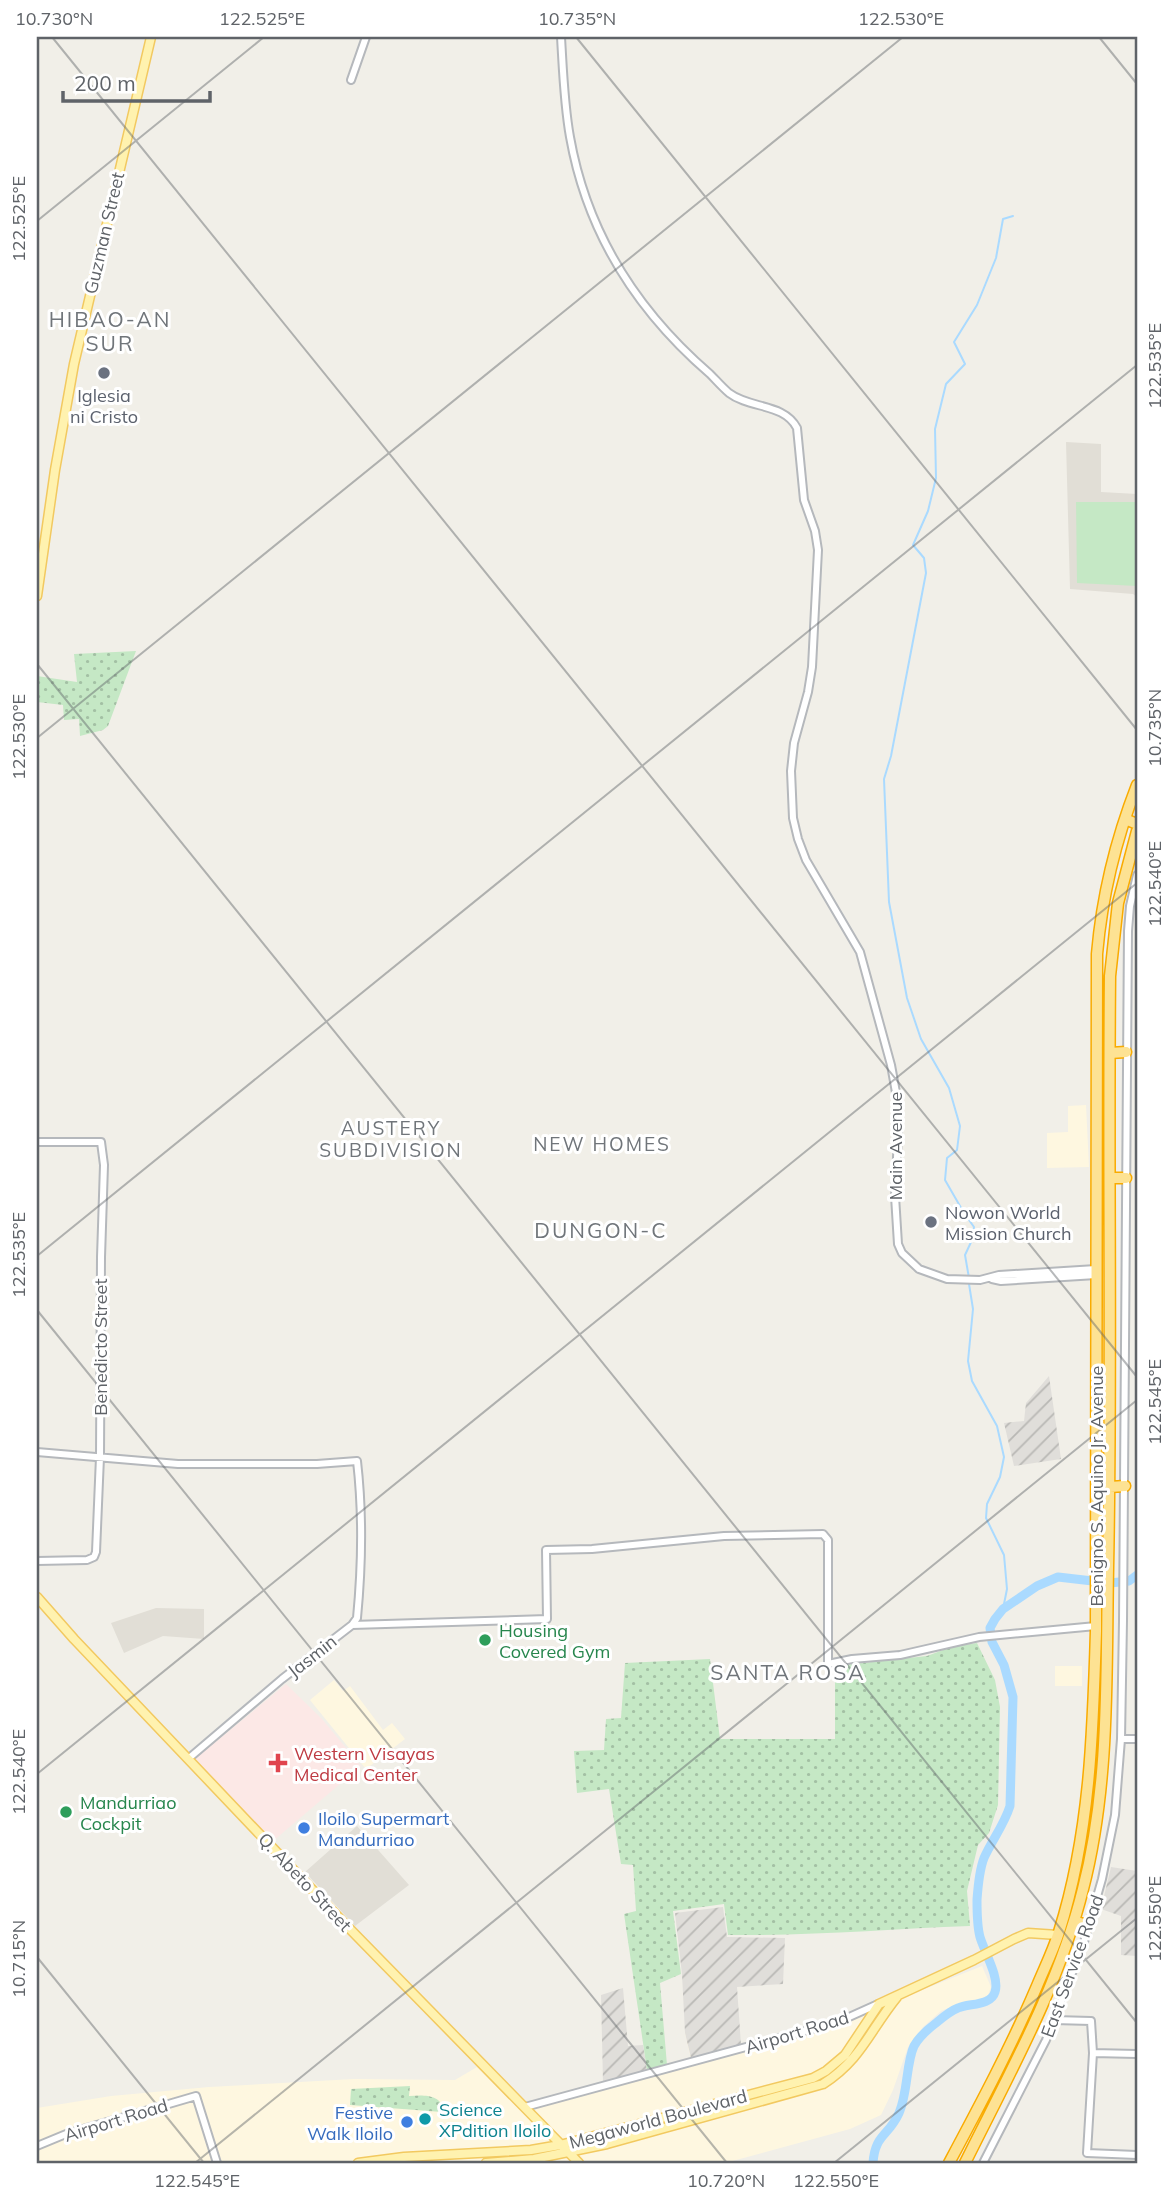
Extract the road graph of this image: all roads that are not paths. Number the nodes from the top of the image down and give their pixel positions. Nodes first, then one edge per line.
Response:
1 (151, 37) edge
2 (366, 37) edge
3 (561, 37) edge
4 (351, 80) dead end
5 (37, 596) edge
6 (1137, 785) edge
7 (1125, 819) junction
8 (1137, 824) edge
9 (1137, 831) edge
10 (1137, 876) edge
11 (1096, 1009) junction
12 (1110, 1011) junction
13 (1126, 1052) junction
14 (1110, 1053) junction
15 (37, 1142) edge
16 (1111, 1178) junction
17 (1126, 1178) junction
18 (1096, 1218) junction
19 (1110, 1219) junction
20 (1096, 1272) junction
21 (1097, 1390) junction
22 (1110, 1392) junction
23 (37, 1452) edge
24 (100, 1457) junction
25 (1125, 1486) junction
26 (1110, 1487) junction
27 (37, 1561) edge
28 (37, 1597) edge
29 (352, 1625) junction
30 (1096, 1626) junction
31 (1093, 1736) junction
32 (1105, 1736) junction
33 (1121, 1739) junction
34 (1137, 1739) edge
35 (188, 1759) junction
36 (1074, 1921) junction
37 (1089, 1926) junction
38 (1058, 1935) junction
39 (900, 1994) junction
40 (879, 2004) junction
41 (1034, 2006) junction
42 (1054, 2020) junction
43 (1093, 2053) junction
44 (1137, 2054) edge
45 (841, 2058) junction
46 (849, 2065) junction
47 (524, 2107) junction
48 (692, 2110) junction
49 (696, 2120) junction
50 (643, 2124) junction
51 (645, 2134) junction
52 (589, 2143) junction
53 (561, 2145) junction
54 (37, 2146) edge
55 (568, 2152) junction
56 (533, 2155) junction
57 (1137, 2155) edge
58 (217, 2163) edge
59 (358, 2163) edge
60 (486, 2163) edge
61 (579, 2163) edge
62 (949, 2163) edge
63 (965, 2163) edge
64 (983, 2163) edge

1 - 5 main road, Guzman Street
2 - 4 street
3 - 20 street, Main Avenue
6 - 7 highway, Benigno S. Aquino Jr. Avenue
7 - 8 highway
7 - 11 highway, Benigno S. Aquino Jr. Avenue
9 - 12 highway, Benigno S. Aquino Jr. Avenue
10 - 13 street, East Service Road
11 - 12 highway
11 - 18 highway, Benigno S. Aquino Jr. Avenue
12 - 14 highway, Benigno S. Aquino Jr. Avenue
13 - 14 highway
13 - 17 street, East Service Road
14 - 16 highway, Benigno S. Aquino Jr. Avenue
15 - 24 street, Benedicto Street
16 - 17 highway
16 - 19 highway, Benigno S. Aquino Jr. Avenue
17 - 25 street, East Service Road
18 - 19 highway
18 - 20 highway, Benigno S. Aquino Jr. Avenue
19 - 22 highway, Benigno S. Aquino Jr. Avenue
20 - 21 highway, Benigno S. Aquino Jr. Avenue
21 - 22 highway
21 - 30 highway, Benigno S. Aquino Jr. Avenue
22 - 26 highway, Benigno S. Aquino Jr. Avenue
23 - 24 street
24 - 27 street, Benedicto Street
24 - 29 street
25 - 26 highway
25 - 33 street, East Service Road
26 - 32 highway, Benigno S. Aquino Jr. Avenue
28 - 35 main road, Q. Abeto Street
29 - 30 street, Jasmin
29 - 35 street, Jasmin
30 - 31 highway, Benigno S. Aquino Jr. Avenue
31 - 32 highway
31 - 38 highway, Benigno S. Aquino Jr. Avenue
32 - 36 highway, Benigno S. Aquino Jr. Avenue
33 - 34 street
33 - 37 street, East Service Road
35 - 47 main road, Q. Abeto Street
36 - 37 highway
36 - 41 highway, Benigno S. Aquino Jr. Avenue
37 - 42 street, East Service Road
38 - 39 main road, Airport Road
38 - 41 highway, Benigno S. Aquino Jr. Avenue
39 - 40 main road, Airport Road
39 - 46 main road, Megaworld Boulevard
40 - 45 main road, Megaworld Boulevard
40 - 47 street, Airport Road
41 - 62 highway, Benigno S. Aquino Jr. Avenue
41 - 63 highway, Benigno S. Aquino Jr. Avenue
42 - 43 street
42 - 64 street, East Service Road
43 - 44 street
43 - 57 street
45 - 46 main road
45 - 48 main road, Megaworld Boulevard
46 - 49 main road, Megaworld Boulevard
47 - 53 main road, Q. Abeto Street
48 - 49 main road
48 - 50 main road, Megaworld Boulevard
49 - 51 main road, Megaworld Boulevard
50 - 51 main road
50 - 52 main road, Megaworld Boulevard
51 - 52 main road, Megaworld Boulevard
52 - 53 main road, Megaworld Boulevard
52 - 55 main road, Megaworld Boulevard
53 - 55 main road, Q. Abeto Street
53 - 56 main road, Megaworld Boulevard
54 - 58 street, Airport Road
55 - 56 main road, Megaworld Boulevard
55 - 61 main road, Q. Abeto Street
56 - 59 main road, Megaworld Boulevard
56 - 60 main road, Megaworld Boulevard

